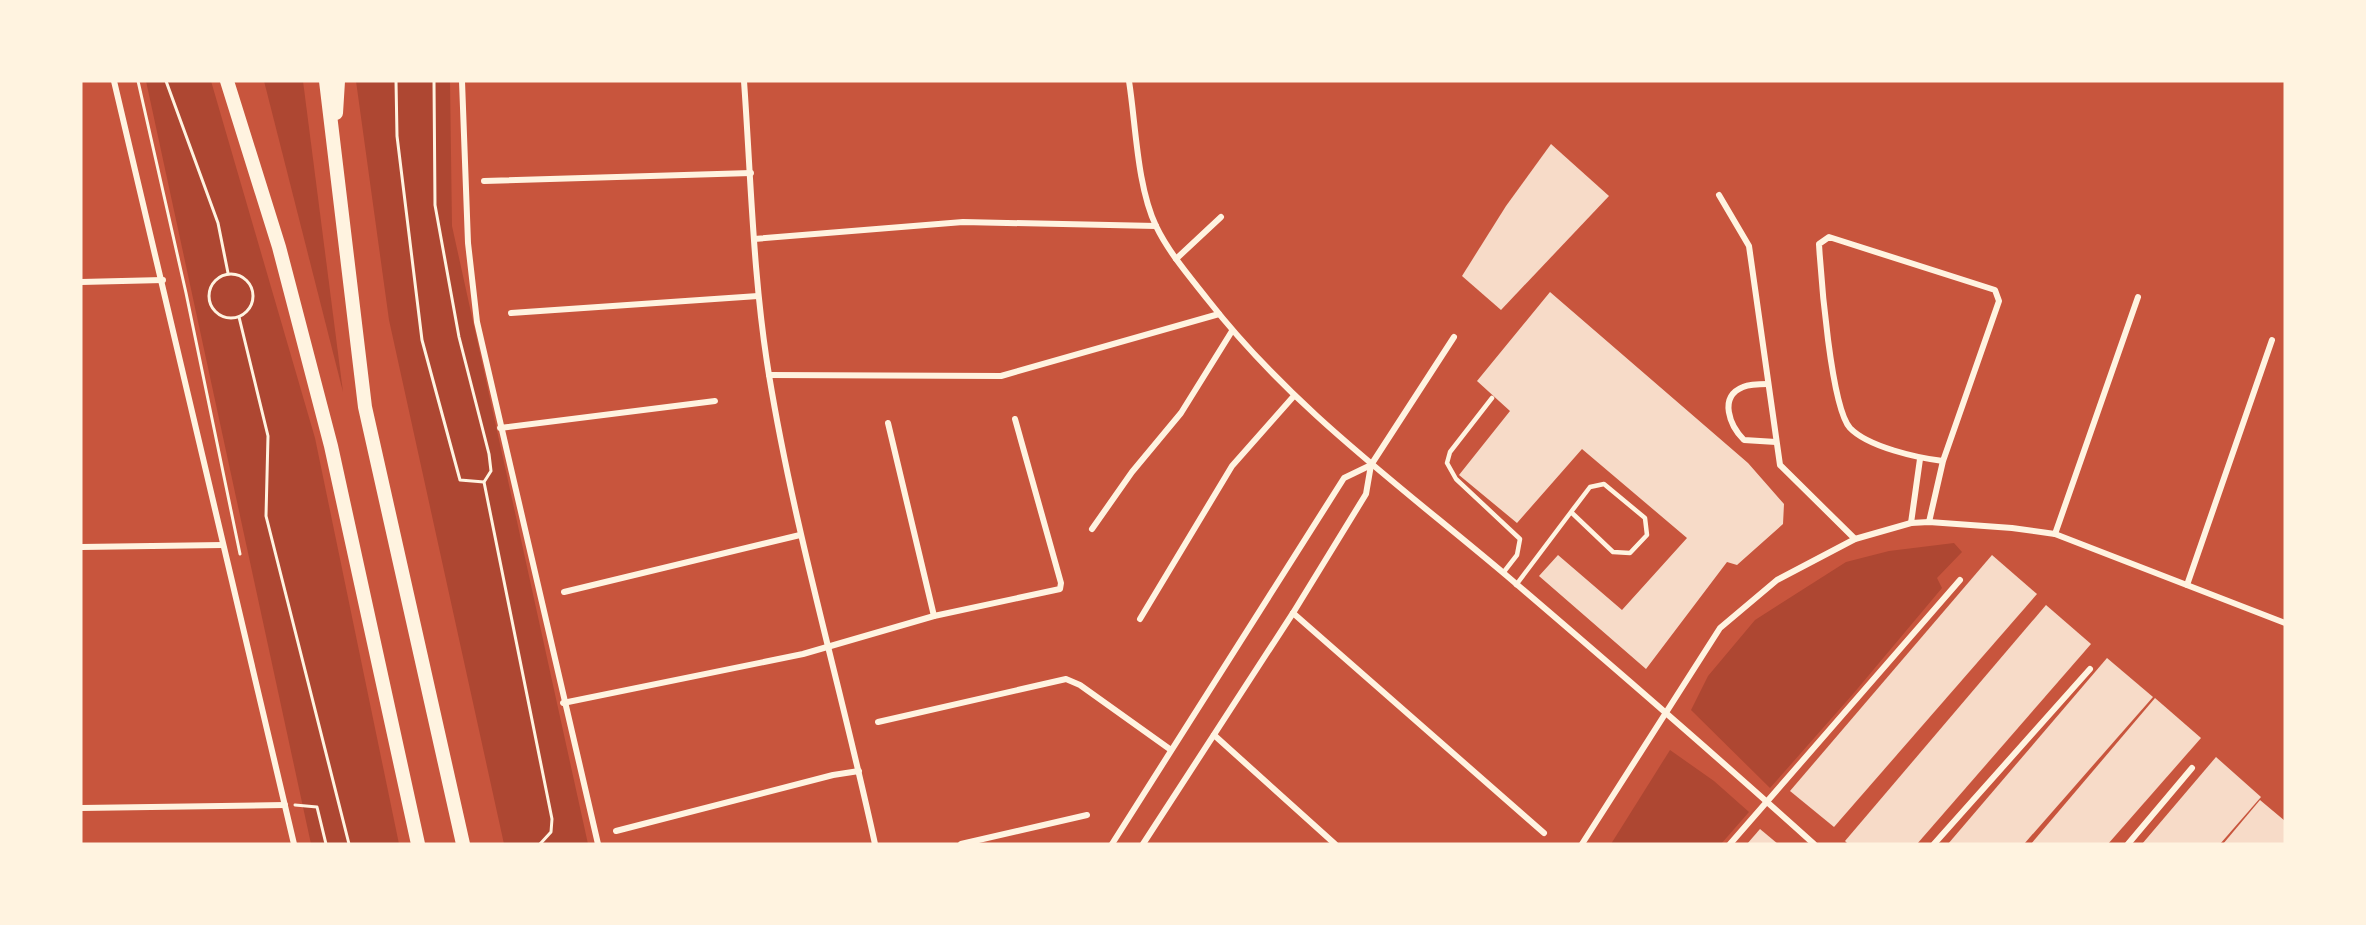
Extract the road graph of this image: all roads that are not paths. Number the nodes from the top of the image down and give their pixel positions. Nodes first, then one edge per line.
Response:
1 (114, 81) edge
2 (227, 81) edge
3 (326, 81) edge
4 (338, 81) edge
5 (462, 81) edge
6 (744, 81) edge
7 (1130, 81) edge
8 (335, 166) junction
9 (751, 173) junction
10 (484, 181) dead end
11 (1719, 195) dead end
12 (1221, 217) dead end
13 (1156, 226) junction
14 (754, 239) junction
15 (1176, 259) junction
16 (163, 280) junction
17 (81, 282) edge
18 (758, 296) junction
19 (2138, 297) dead end
20 (511, 313) dead end
21 (1219, 314) junction
22 (1232, 331) junction
23 (1454, 337) dead end
24 (2272, 340) dead end
25 (769, 375) junction
26 (1768, 384) junction
27 (1293, 397) junction
28 (1492, 398) dead end
29 (715, 401) dead end
30 (1015, 419) dead end
31 (888, 423) dead end
32 (500, 428) junction
33 (1776, 442) junction
34 (1920, 459) junction
35 (1944, 461) junction
36 (1371, 465) junction
37 (1571, 512) junction
38 (1929, 522) junction
39 (1911, 523) junction
40 (1092, 529) dead end
41 (2055, 534) junction
42 (800, 535) junction
43 (1855, 540) junction
44 (224, 545) junction
45 (81, 547) edge
46 (1503, 573) junction
47 (1960, 580) dead end
48 (1516, 585) junction
49 (2187, 585) junction
50 (564, 592) dead end
51 (1293, 613) junction
52 (934, 616) junction
53 (1140, 618) dead end
54 (2285, 623) edge
55 (828, 647) junction
56 (2090, 669) dead end
57 (563, 703) junction
58 (1667, 711) junction
59 (878, 722) dead end
60 (1214, 735) junction
61 (1171, 750) junction
62 (2192, 768) dead end
63 (859, 771) junction
64 (1766, 801) junction
65 (285, 805) junction
66 (81, 808) edge
67 (1087, 815) dead end
68 (616, 831) dead end
69 (1544, 832) dead end
70 (294, 844) edge
71 (418, 844) edge
72 (463, 844) edge
73 (598, 844) edge
74 (875, 844) edge
75 (961, 844) edge
76 (1112, 844) edge
77 (1143, 844) edge
78 (1335, 844) edge
79 (1582, 844) edge
80 (1730, 844) edge
81 (1814, 844) edge
82 (1934, 844) edge
83 (2128, 844) edge

1 - 16 street
2 - 71 main road
3 - 8 main road
4 - 8 main road
5 - 32 street
6 - 9 street
7 - 13 street
8 - 72 main road
9 - 10 street
9 - 14 street
11 - 26 street
12 - 15 street
13 - 14 street
13 - 15 street
14 - 18 street
15 - 21 street
16 - 17 street
16 - 44 street
18 - 20 street
18 - 25 street
19 - 41 street
21 - 22 street
21 - 25 street
22 - 27 street
22 - 40 street
23 - 36 street
24 - 49 street
25 - 42 street
26 - 33 street
26 - 33 street
27 - 36 street
27 - 53 street
28 - 46 lane
29 - 32 street
30 - 52 street
31 - 52 street
32 - 57 street
33 - 43 street
34 - 35 street
34 - 35 street
34 - 39 street
35 - 38 street
36 - 46 street
36 - 51 street
36 - 61 street
37 - 37 lane
37 - 48 lane
38 - 39 street
38 - 41 street
39 - 43 street
41 - 49 street
42 - 50 street
42 - 55 street
43 - 58 street
44 - 45 street
44 - 65 street
46 - 48 street
47 - 64 street
48 - 58 street
49 - 54 street
51 - 60 street
51 - 69 street
52 - 55 street
55 - 57 street
55 - 63 street
56 - 82 street
57 - 73 street
58 - 64 street
58 - 79 street
59 - 61 street
60 - 77 street
60 - 78 street
61 - 76 street
62 - 83 street
63 - 68 street
63 - 74 street
64 - 80 street
64 - 81 street
65 - 66 street
65 - 70 street
67 - 75 street

